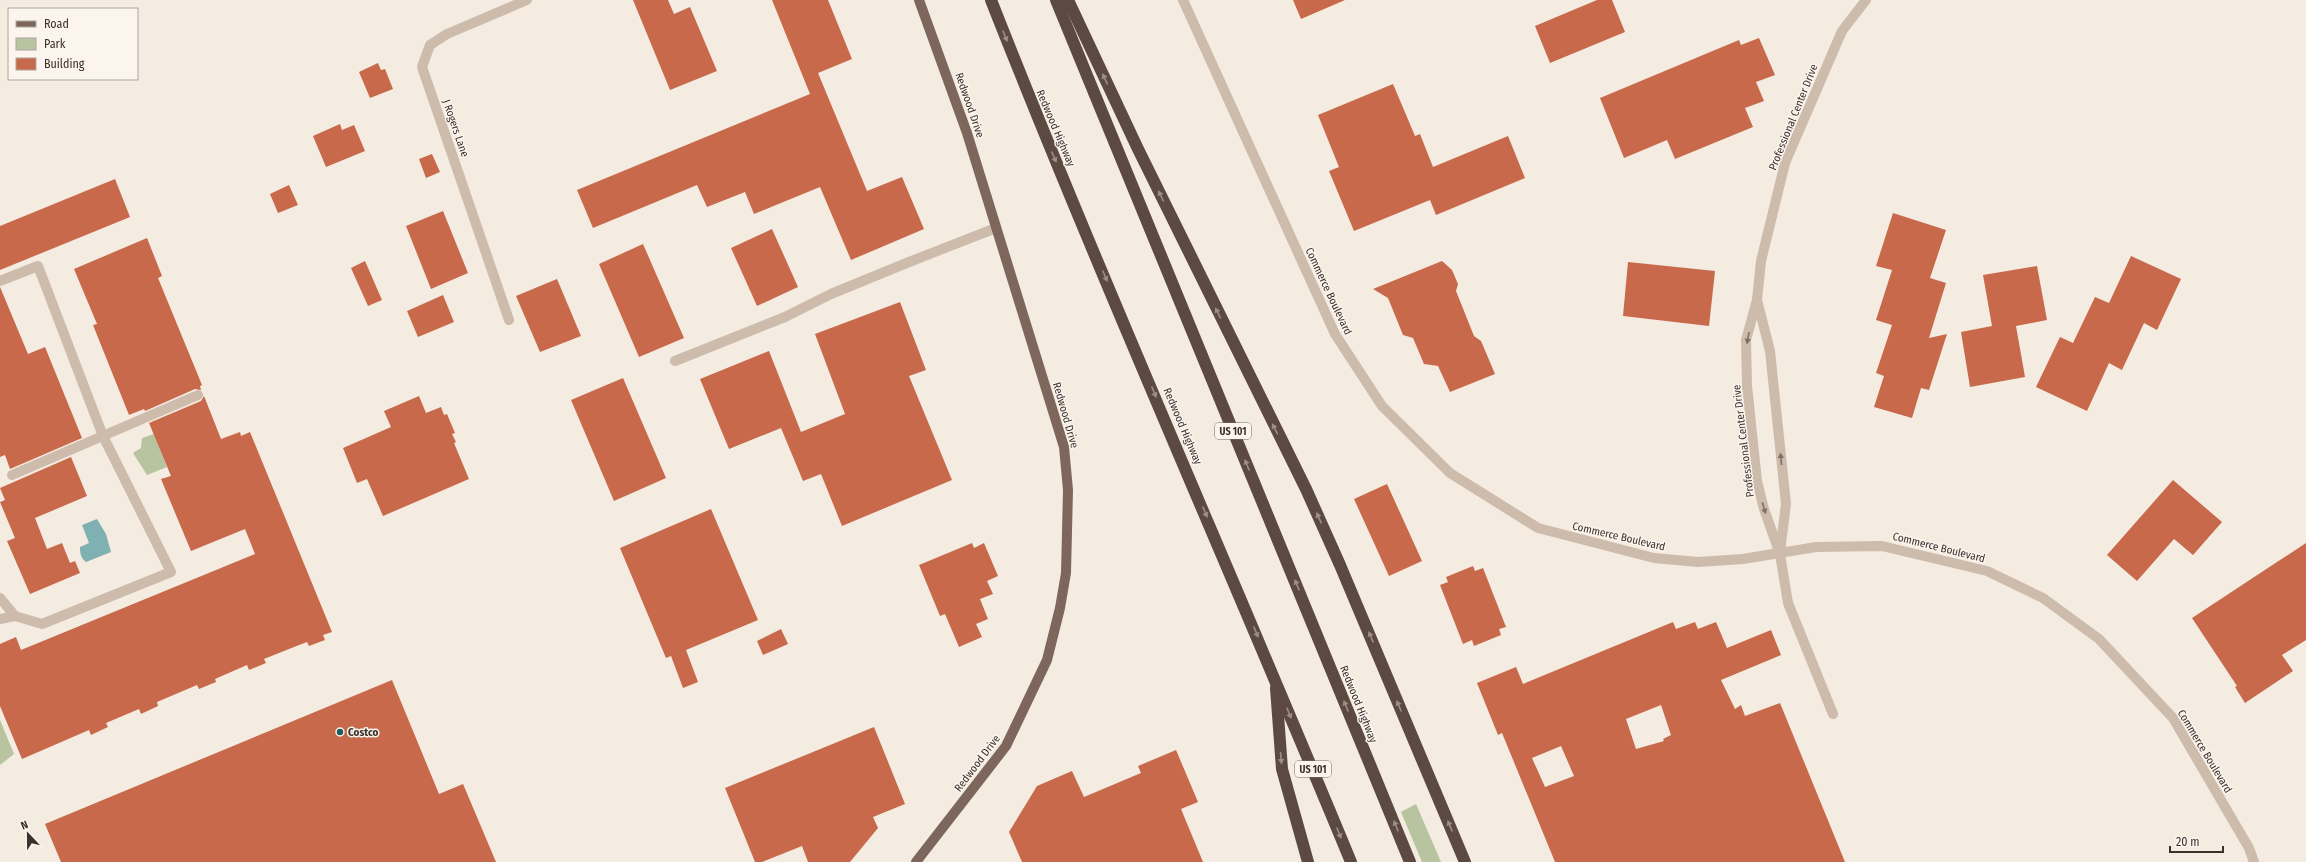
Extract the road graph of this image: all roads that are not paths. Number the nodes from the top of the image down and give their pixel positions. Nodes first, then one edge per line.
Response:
1 (527, 0) edge
2 (919, 0) edge
3 (991, 0) edge
4 (1056, 0) edge
5 (1068, 0) edge
6 (1183, 0) edge
7 (1866, 0) edge
8 (996, 228) junction
9 (0, 281) edge
10 (1757, 300) junction
11 (509, 320) dead end
12 (675, 362) dead end
13 (198, 395) dead end
14 (103, 436) junction
15 (12, 475) dead end
16 (1780, 554) junction
17 (0, 598) edge
18 (14, 616) junction
19 (0, 619) edge
20 (1275, 677) junction
21 (1833, 714) dead end
22 (916, 862) edge
23 (1308, 862) edge
24 (1351, 862) edge
25 (1410, 862) edge
26 (1465, 862) edge
27 (2254, 862) edge

1 - 11 street, J Rogers Lane
2 - 8 main road, Redwood Drive
3 -> 20 highway, Redwood Highway / US 101
25 -> 4 highway, Redwood Highway / US 101
26 -> 5 highway
6 - 16 street, Commerce Boulevard
7 - 10 street, Professional Center Drive
8 - 12 street
8 - 22 main road, Redwood Drive
9 - 14 street
16 -> 10 street, Professional Center Drive
10 -> 16 street, Professional Center Drive
13 - 14 street
14 - 15 street
14 - 18 street
16 - 21 street, Professional Center Drive
16 - 27 street, Commerce Boulevard
17 - 18 street
18 - 19 street
20 -> 23 highway
20 -> 24 highway, Redwood Highway / US 101

